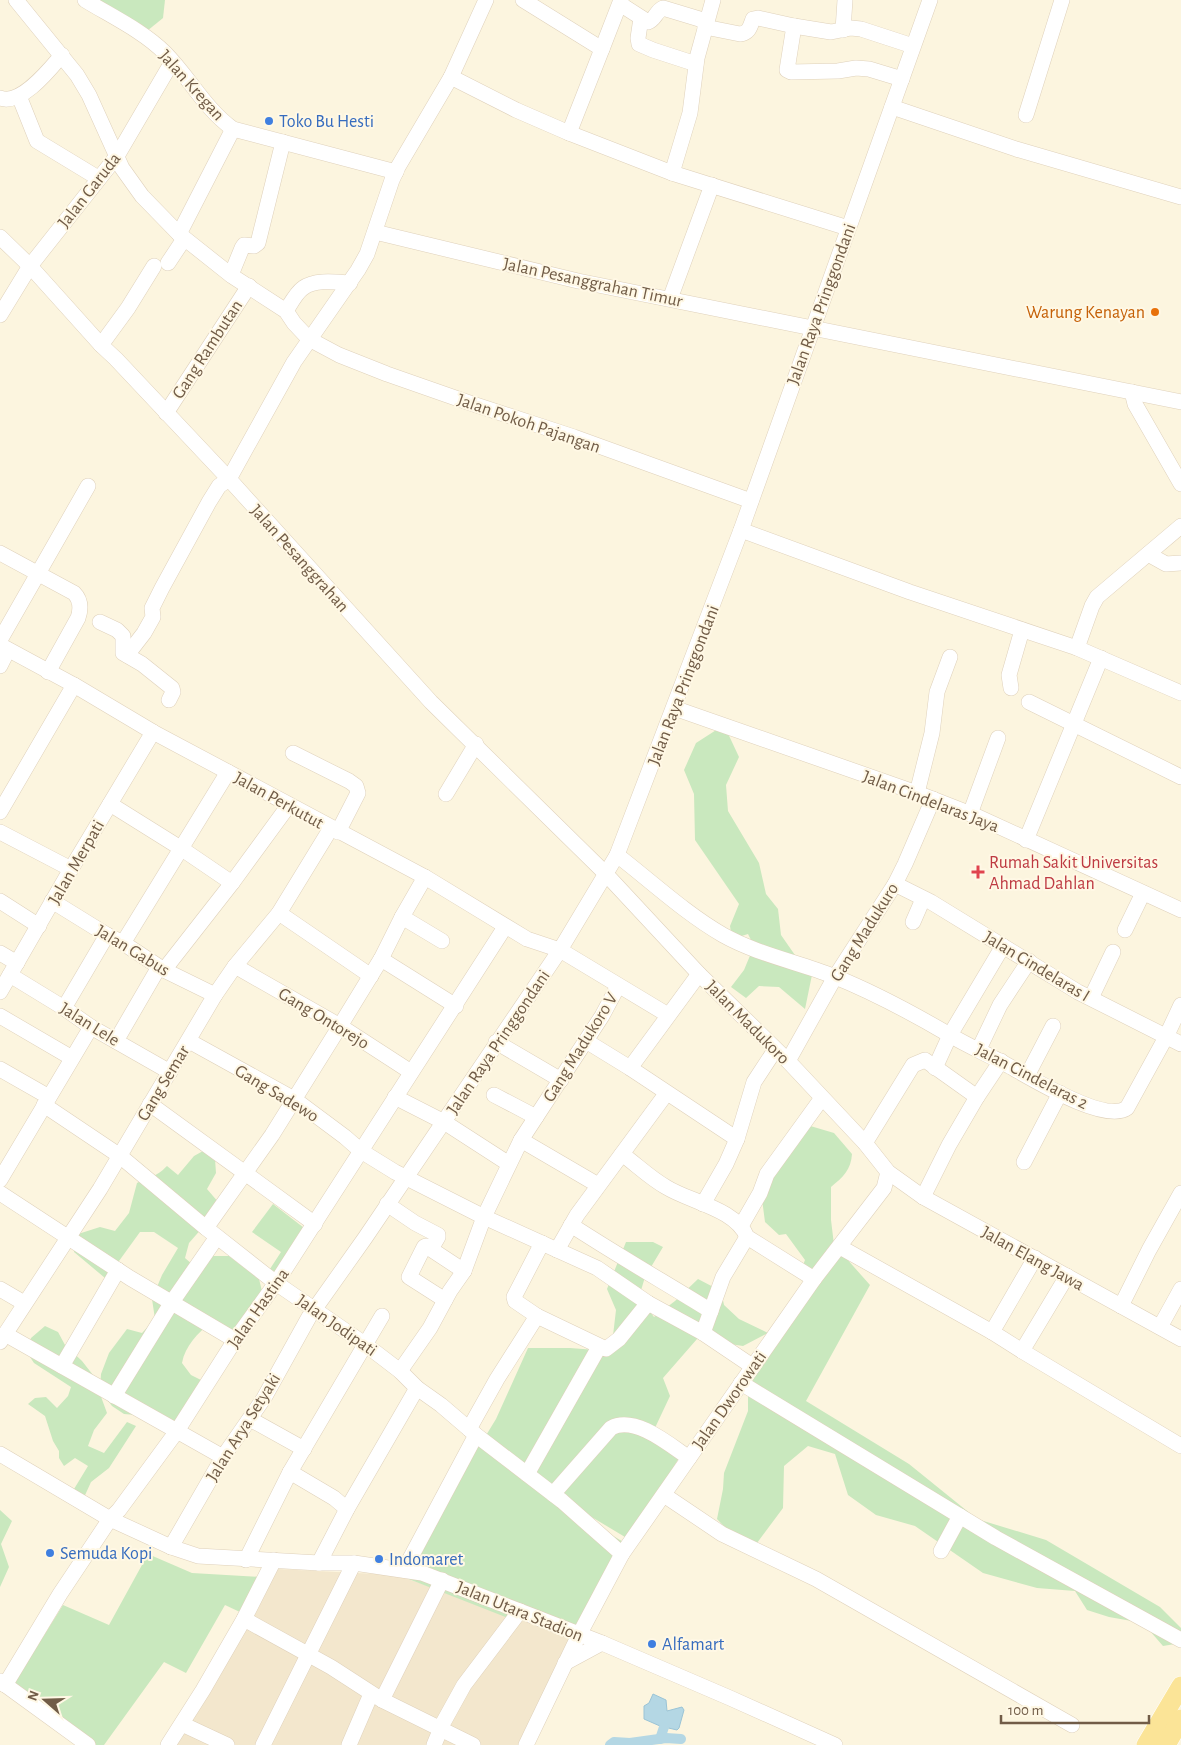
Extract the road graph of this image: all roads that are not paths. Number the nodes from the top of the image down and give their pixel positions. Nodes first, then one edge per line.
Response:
1 (16, 0) edge
2 (85, 0) edge
3 (486, 0) edge
4 (523, 0) edge
5 (713, 0) edge
6 (845, 0) edge
7 (930, 0) edge
8 (1062, 0) edge
9 (621, 2) edge
10 (642, 18) junction
11 (706, 24) junction
12 (794, 26) junction
13 (843, 30) junction
14 (913, 46) junction
15 (602, 49) junction
16 (62, 55) junction
17 (172, 62) junction
18 (696, 64) junction
19 (451, 77) junction
20 (902, 79) junction
21 (19, 96) junction
22 (0, 98) edge
23 (892, 107) junction
24 (1026, 115) dead end
25 (233, 129) junction
26 (569, 133) junction
27 (284, 142) junction
28 (117, 156) junction
29 (396, 172) junction
30 (672, 173) junction
31 (98, 178) junction
32 (712, 185) junction
33 (1181, 197) edge
34 (848, 228) junction
35 (375, 232) junction
36 (181, 236) junction
37 (0, 238) edge
38 (30, 266) junction
39 (231, 275) junction
40 (350, 283) junction
41 (249, 286) junction
42 (670, 300) junction
43 (286, 311) junction
44 (0, 315) edge
45 (812, 327) junction
46 (309, 339) junction
47 (100, 345) junction
48 (1132, 392) junction
49 (1181, 402) edge
50 (166, 413) junction
51 (229, 479) junction
52 (1181, 484) edge
53 (88, 486) dead end
54 (751, 501) junction
55 (1181, 526) edge
56 (741, 530) junction
57 (0, 553) edge
58 (1148, 554) junction
59 (1181, 564) edge
60 (39, 574) junction
61 (100, 622) dead end
62 (1022, 630) junction
63 (3, 645) edge
64 (1076, 648) junction
65 (127, 655) junction
66 (950, 657) dead end
67 (1101, 658) junction
68 (0, 666) edge
69 (48, 672) junction
70 (74, 685) junction
71 (1011, 688) dead end
72 (1181, 693) edge
73 (169, 700) dead end
74 (1029, 702) dead end
75 (674, 708) junction
76 (1075, 724) junction
77 (153, 732) junction
78 (998, 738) dead end
79 (476, 744) junction
80 (293, 753) dead end
81 (228, 772) junction
82 (1181, 777) edge
83 (917, 793) junction
84 (446, 794) dead end
85 (933, 799) junction
86 (110, 804) junction
87 (288, 805) junction
88 (0, 812) edge
89 (970, 814) junction
90 (334, 830) junction
91 (0, 832) edge
92 (1026, 840) junction
93 (182, 849) junction
94 (618, 854) junction
95 (71, 869) junction
96 (605, 873) junction
97 (424, 877) junction
98 (232, 883) junction
99 (895, 884) junction
100 (1143, 893) junction
101 (924, 899) junction
102 (0, 901) edge
103 (52, 901) junction
104 (1181, 910) edge
105 (279, 913) junction
106 (402, 918) junction
107 (913, 922) dead end
108 (40, 926) junction
109 (506, 927) junction
110 (1125, 930) dead end
111 (107, 935) junction
112 (442, 941) dead end
113 (123, 942) junction
114 (1003, 946) junction
115 (560, 950) junction
116 (1113, 952) dead end
117 (0, 953) edge
118 (381, 959) junction
119 (1029, 961) junction
120 (235, 966) junction
121 (162, 968) junction
122 (13, 969) junction
123 (699, 974) junction
124 (370, 976) junction
125 (835, 977) junction
126 (618, 986) junction
127 (0, 992) edge
128 (215, 995) junction
129 (1091, 998) junction
130 (1181, 1005) edge
131 (456, 1006) junction
132 (64, 1008) junction
133 (668, 1015) junction
134 (0, 1016) edge
135 (340, 1026) junction
136 (1053, 1026) dead end
137 (91, 1027) junction
138 (950, 1035) junction
139 (1166, 1037) junction
140 (116, 1041) junction
141 (189, 1041) junction
142 (586, 1041) junction
143 (496, 1042) junction
144 (1181, 1044) edge
145 (775, 1050) junction
146 (979, 1050) junction
147 (72, 1058) junction
148 (788, 1061) junction
149 (1001, 1061) junction
150 (630, 1068) junction
151 (935, 1068) junction
152 (0, 1069) edge
153 (170, 1072) junction
154 (411, 1072) junction
155 (1025, 1074) junction
156 (561, 1080) junction
157 (1060, 1093) junction
158 (666, 1094) junction
159 (494, 1095) dead end
160 (394, 1097) junction
161 (977, 1097) junction
162 (822, 1098) junction
163 (294, 1099) junction
164 (46, 1101) junction
165 (150, 1104) junction
166 (536, 1117) junction
167 (444, 1122) junction
168 (737, 1139) junction
169 (521, 1140) junction
170 (865, 1143) junction
171 (361, 1151) junction
172 (622, 1154) junction
173 (120, 1156) junction
174 (1024, 1162) dead end
175 (509, 1164) junction
176 (888, 1172) junction
177 (245, 1173) junction
178 (406, 1178) junction
179 (0, 1180) edge
180 (598, 1185) junction
181 (884, 1188) junction
182 (1181, 1193) edge
183 (0, 1194) edge
184 (917, 1194) junction
185 (388, 1204) junction
186 (703, 1204) junction
187 (484, 1216) junction
188 (315, 1224) junction
189 (571, 1225) junction
190 (744, 1231) junction
191 (211, 1232) junction
192 (69, 1238) junction
193 (542, 1243) junction
194 (840, 1247) junction
195 (431, 1249) junction
196 (557, 1250) junction
197 (1035, 1258) junction
198 (118, 1270) junction
199 (464, 1271) junction
200 (1067, 1276) junction
201 (814, 1279) junction
202 (276, 1283) junction
203 (0, 1289) edge
204 (1181, 1289) edge
205 (445, 1300) junction
206 (172, 1302) junction
207 (24, 1303) junction
208 (648, 1303) junction
209 (1121, 1306) junction
210 (314, 1308) junction
211 (711, 1311) junction
212 (382, 1316) dead end
213 (537, 1316) junction
214 (1160, 1327) junction
215 (703, 1332) junction
216 (992, 1332) junction
217 (3, 1338) edge
218 (1181, 1339) edge
219 (235, 1340) junction
220 (366, 1345) junction
221 (599, 1347) junction
222 (1022, 1351) junction
223 (62, 1366) junction
224 (752, 1366) junction
225 (400, 1371) junction
226 (741, 1383) junction
227 (417, 1388) junction
228 (114, 1396) junction
229 (250, 1419) junction
230 (176, 1431) junction
231 (473, 1432) junction
232 (1181, 1446) edge
233 (304, 1449) junction
234 (0, 1454) edge
235 (223, 1457) junction
236 (689, 1458) junction
237 (290, 1472) junction
238 (527, 1474) junction
239 (554, 1494) junction
240 (664, 1495) junction
241 (347, 1508) junction
242 (960, 1516) junction
243 (110, 1519) junction
244 (171, 1547) junction
245 (941, 1551) dead end
246 (622, 1554) junction
247 (246, 1560) junction
248 (274, 1560) junction
249 (319, 1563) junction
250 (354, 1563) junction
251 (404, 1570) junction
252 (442, 1580) junction
253 (520, 1611) junction
254 (244, 1620) junction
255 (579, 1634) junction
256 (1181, 1640) edge
257 (602, 1643) junction
258 (307, 1655) junction
259 (565, 1663) junction
260 (3, 1683) edge
261 (1180, 1690) edge
262 (377, 1697) junction
263 (1181, 1719) edge
264 (182, 1724) junction
265 (1072, 1725) dead end
266 (441, 1730) junction
267 (88, 1745) edge
268 (168, 1745) edge
269 (227, 1745) edge
270 (263, 1745) edge
271 (349, 1745) edge
272 (434, 1745) edge
273 (473, 1745) edge
274 (526, 1745) edge
275 (835, 1745) edge
276 (1146, 1745) edge
277 (1166, 1745) edge

1 - 16 street, Jalan Pokoh Pajangan
2 - 17 street, Jalan Kregan
3 - 19 street
4 - 15 street
5 - 11 street
6 - 13 street
7 - 14 street, Jalan Raya Pringgondani
8 - 24 street
9 - 10 street
9 - 15 street
10 - 11 street
10 - 18 street
11 - 12 street
11 - 18 street
12 - 13 street
12 - 20 street
13 - 14 street
14 - 20 street, Jalan Raya Pringgondani
15 - 26 street
16 - 21 street
16 - 28 street, Jalan Pokoh Pajangan
17 - 25 street, Jalan Kregan
17 - 28 street, Jalan Garuda
18 - 30 street
19 - 26 street
19 - 29 street
20 - 23 street, Jalan Raya Pringgondani
21 - 22 street
21 - 31 street
23 - 33 street
23 - 34 street, Jalan Raya Pringgondani
25 - 27 street, Jalan Kregan
25 - 36 street
26 - 30 street
27 - 29 street, Jalan Kregan
27 - 39 street
28 - 31 street, Jalan Garuda
28 - 36 street, Jalan Pokoh Pajangan
29 - 35 street
30 - 32 street
31 - 38 street, Jalan Garuda
32 - 34 street
32 - 42 street
34 - 45 street, Jalan Raya Pringgondani
35 - 40 street
35 - 42 street, Jalan Pesanggrahan Timur
36 - 39 street, Jalan Pokoh Pajangan
36 - 47 street
37 - 38 street, Jalan Pesanggrahan
38 - 44 street, Jalan Garuda
38 - 47 street, Jalan Pesanggrahan
39 - 41 street, Jalan Pokoh Pajangan
40 - 43 street
40 - 46 street
41 - 43 street, Jalan Pokoh Pajangan
41 - 50 street, Gang Rambutan
42 - 45 street, Jalan Pesanggrahan Timur
43 - 46 street, Jalan Pokoh Pajangan
45 - 48 street, Jalan Pesanggrahan Timur
45 - 54 street, Jalan Raya Pringgondani
46 - 51 street
46 - 54 street, Jalan Pokoh Pajangan
47 - 50 street, Jalan Pesanggrahan
48 - 49 street, Jalan Pesanggrahan Timur
48 - 52 street
50 - 51 street, Jalan Pesanggrahan
51 - 65 street
51 - 79 street, Jalan Pesanggrahan
53 - 60 street
54 - 56 street, Jalan Raya Pringgondani
55 - 58 street
56 - 62 street
56 - 75 street, Jalan Raya Pringgondani
57 - 60 street
58 - 59 street
58 - 64 street
60 - 63 street
60 - 69 street
61 - 65 street
62 - 64 street
62 - 71 street
63 - 68 street
63 - 69 street, Jalan Perkutut
64 - 67 street
65 - 73 street
66 - 83 street
67 - 72 street
67 - 76 street
69 - 70 street, Jalan Perkutut
70 - 77 street, Jalan Perkutut
70 - 88 street
74 - 76 street
75 - 83 street, Jalan Cindelaras Jaya
75 - 94 street, Jalan Raya Pringgondani
76 - 82 street
76 - 92 street
77 - 81 street, Jalan Perkutut
77 - 86 street, Jalan Merpati
78 - 89 street
79 - 84 street
79 - 96 street, Jalan Pesanggrahan
80 - 90 street, Gang Semar
81 - 87 street, Jalan Perkutut
81 - 93 street
83 - 85 street, Jalan Cindelaras Jaya
85 - 89 street, Jalan Cindelaras Jaya
85 - 99 street, Gang Madukuro
86 - 93 street
86 - 95 street, Jalan Merpati
87 - 90 street, Jalan Perkutut
87 - 98 street
89 - 92 street, Jalan Cindelaras Jaya
90 - 97 street, Jalan Perkutut
90 - 105 street, Gang Semar
91 - 95 street
92 - 100 street, Jalan Cindelaras Jaya
93 - 98 street
93 - 113 street
94 - 96 street, Jalan Raya Pringgondani
94 - 125 street, Jalan Cindelaras 2
95 - 103 street, Jalan Merpati
96 - 115 street, Jalan Raya Pringgondani
96 - 123 street, Jalan Madukoro
97 - 106 street
97 - 109 street, Jalan Perkutut
98 - 121 street
99 - 101 street, Jalan Cindelaras I
99 - 125 street, Gang Madukuro
100 - 104 street, Jalan Cindelaras Jaya
100 - 110 street
101 - 107 street
101 - 114 street, Jalan Cindelaras I
102 - 108 street
103 - 108 street, Jalan Merpati
103 - 111 street, Jalan Gabus
105 - 120 street, Gang Semar
105 - 124 street
106 - 112 street
106 - 118 street
108 - 122 street, Jalan Merpati
109 - 115 street, Jalan Perkutut
109 - 131 street, Jalan Hastina
111 - 113 street, Jalan Gabus
111 - 132 street
113 - 121 street, Jalan Gabus
114 - 119 street, Jalan Cindelaras I
114 - 138 street
115 - 126 street, Gang Madukoro V
115 - 143 street, Jalan Raya Pringgondani
116 - 129 street
117 - 122 street, Jalan Lele
118 - 124 street
118 - 131 street
119 - 129 street, Jalan Cindelaras I
119 - 146 street
120 - 128 street, Gang Semar
120 - 135 street, Gang Ontorejo
121 - 128 street, Jalan Gabus
121 - 140 street
122 - 127 street, Jalan Merpati
122 - 132 street, Jalan Lele
123 - 133 street
123 - 145 street, Jalan Madukoro
124 - 135 street
125 - 138 street, Jalan Cindelaras 2
125 - 148 street, Gang Madukuro
126 - 133 street
126 - 142 street, Gang Madukoro V
128 - 141 street, Gang Semar
129 - 139 street, Jalan Cindelaras I
130 - 139 street, Jalan Cindelaras 2
131 - 154 street, Jalan Hastina
132 - 137 street, Jalan Lele
133 - 150 street
134 - 147 street
135 - 154 street, Gang Ontorejo
135 - 163 street
136 - 155 street
137 - 140 street, Jalan Lele
137 - 147 street
138 - 146 street, Jalan Cindelaras 2
138 - 151 street
139 - 144 street, Jalan Cindelaras I
139 - 157 street, Jalan Cindelaras 2
140 - 153 street, Jalan Lele
141 - 153 street, Gang Semar
141 - 163 street, Gang Sadewo
142 - 150 street
142 - 156 street, Gang Madukoro V
143 - 156 street
143 - 167 street, Jalan Raya Pringgondani
145 - 148 street, Jalan Madukoro
145 - 168 street
146 - 149 street, Jalan Cindelaras 2
147 - 164 street
148 - 162 street, Jalan Madukoro
149 - 155 street, Jalan Cindelaras 2
149 - 161 street
150 - 158 street
151 - 161 street
151 - 170 street
152 - 164 street, Jalan Jodipati
153 - 165 street, Gang Semar
154 - 160 street, Jalan Hastina
155 - 157 street, Jalan Cindelaras 2
156 - 166 street, Gang Madukoro V
157 - 174 street
158 - 168 street
158 - 172 street
159 - 166 street
160 - 167 street
160 - 171 street, Jalan Hastina
161 - 184 street
162 - 170 street, Jalan Madukoro
162 - 190 street
163 - 171 street, Gang Sadewo
163 - 177 street
164 - 173 street, Jalan Jodipati
164 - 179 street
165 - 173 street, Gang Semar
165 - 177 street
166 - 169 street, Gang Madukoro V
167 - 175 street
167 - 178 street, Jalan Raya Pringgondani
168 - 186 street
169 - 175 street, Gang Madukoro V
169 - 180 street
170 - 176 street, Jalan Madukoro
171 - 178 street, Gang Sadewo
171 - 188 street, Jalan Hastina
172 - 180 street
172 - 186 street
173 - 191 street, Jalan Jodipati
173 - 192 street, Gang Semar
175 - 187 street, Gang Madukoro V
176 - 181 street, Jalan Dworowati
176 - 184 street, Jalan Elang Jawa
177 - 188 street
177 - 191 street
178 - 185 street, Jalan Raya Pringgondani
178 - 187 street, Gang Sadewo
180 - 189 street
181 - 184 street
181 - 194 street, Jalan Dworowati
182 - 209 street
183 - 192 street
184 - 197 street, Jalan Elang Jawa
185 - 195 street
185 - 210 street, Jalan Raya Pringgondani
186 - 190 street
187 - 193 street, Gang Sadewo
187 - 199 street, Gang Madukoro V
188 - 202 street, Jalan Hastina
189 - 196 street
189 - 211 street
190 - 201 street
190 - 211 street
191 - 202 street, Jalan Jodipati
191 - 206 street
192 - 198 street
192 - 207 street, Gang Semar
193 - 196 street, Gang Sadewo
193 - 213 street
194 - 201 street, Jalan Dworowati
194 - 216 street
195 - 199 street
195 - 205 street
196 - 208 street, Gang Sadewo
197 - 200 street, Jalan Elang Jawa
197 - 216 street
198 - 206 street
198 - 223 street
199 - 205 street, Gang Madukoro V
200 - 209 street, Jalan Elang Jawa
200 - 222 street
201 - 224 street, Jalan Dworowati
202 - 210 street, Jalan Jodipati
202 - 219 street, Jalan Hastina
203 - 207 street
204 - 214 street
205 - 225 street, Gang Madukoro V
206 - 219 street
206 - 228 street
207 - 217 street, Gang Semar
208 - 215 street, Gang Sadewo
208 - 221 street
209 - 214 street, Jalan Elang Jawa
210 - 220 street, Jalan Jodipati
210 - 229 street, Jalan Arya Setyaki
211 - 215 street
212 - 220 street
213 - 221 street
213 - 231 street
214 - 218 street, Jalan Elang Jawa
215 - 224 street, Gang Sadewo
216 - 222 street
217 - 223 street
219 - 230 street, Jalan Hastina
220 - 225 street, Jalan Jodipati
220 - 233 street
221 - 238 street
222 - 232 street
223 - 228 street
224 - 226 street, Jalan Dworowati
225 - 227 street, Jalan Jodipati
226 - 236 street, Jalan Dworowati
226 - 242 street
227 - 231 street, Jalan Jodipati
227 - 241 street
228 - 230 street
229 - 233 street
229 - 235 street, Jalan Arya Setyaki
230 - 235 street
230 - 243 street, Jalan Hastina
231 - 238 street, Jalan Jodipati
231 - 251 street
233 - 237 street
234 - 243 street, Jalan Utara Stadion
235 - 244 street, Jalan Arya Setyaki
236 - 239 street
236 - 240 street, Jalan Dworowati
237 - 241 street
237 - 247 street
238 - 239 street, Jalan Jodipati
239 - 246 street, Jalan Jodipati
240 - 246 street, Jalan Dworowati
240 - 265 street
241 - 249 street
242 - 245 street
242 - 256 street
243 - 244 street, Jalan Utara Stadion
243 - 260 street, Jalan Hastina
244 - 247 street, Jalan Utara Stadion
246 - 255 street, Jalan Dworowati
247 - 248 street, Jalan Utara Stadion
248 - 249 street, Jalan Utara Stadion
248 - 254 street
249 - 250 street, Jalan Utara Stadion
250 - 251 street, Jalan Utara Stadion
250 - 258 street
251 - 252 street, Jalan Utara Stadion
252 - 253 street, Jalan Utara Stadion
252 - 262 street
253 - 255 street, Jalan Utara Stadion
253 - 266 street
254 - 258 street
254 - 264 street
255 - 257 street, Jalan Utara Stadion
255 - 259 street, Jalan Dworowati
257 - 259 street
257 - 275 street, Jalan Utara Stadion
258 - 262 street
258 - 270 street
259 - 274 street, Jalan Dworowati
260 - 267 street
261 - 276 main road
262 - 266 street
262 - 271 street
263 - 277 main road
264 - 268 street
264 - 269 street
266 - 272 street
266 - 273 street

